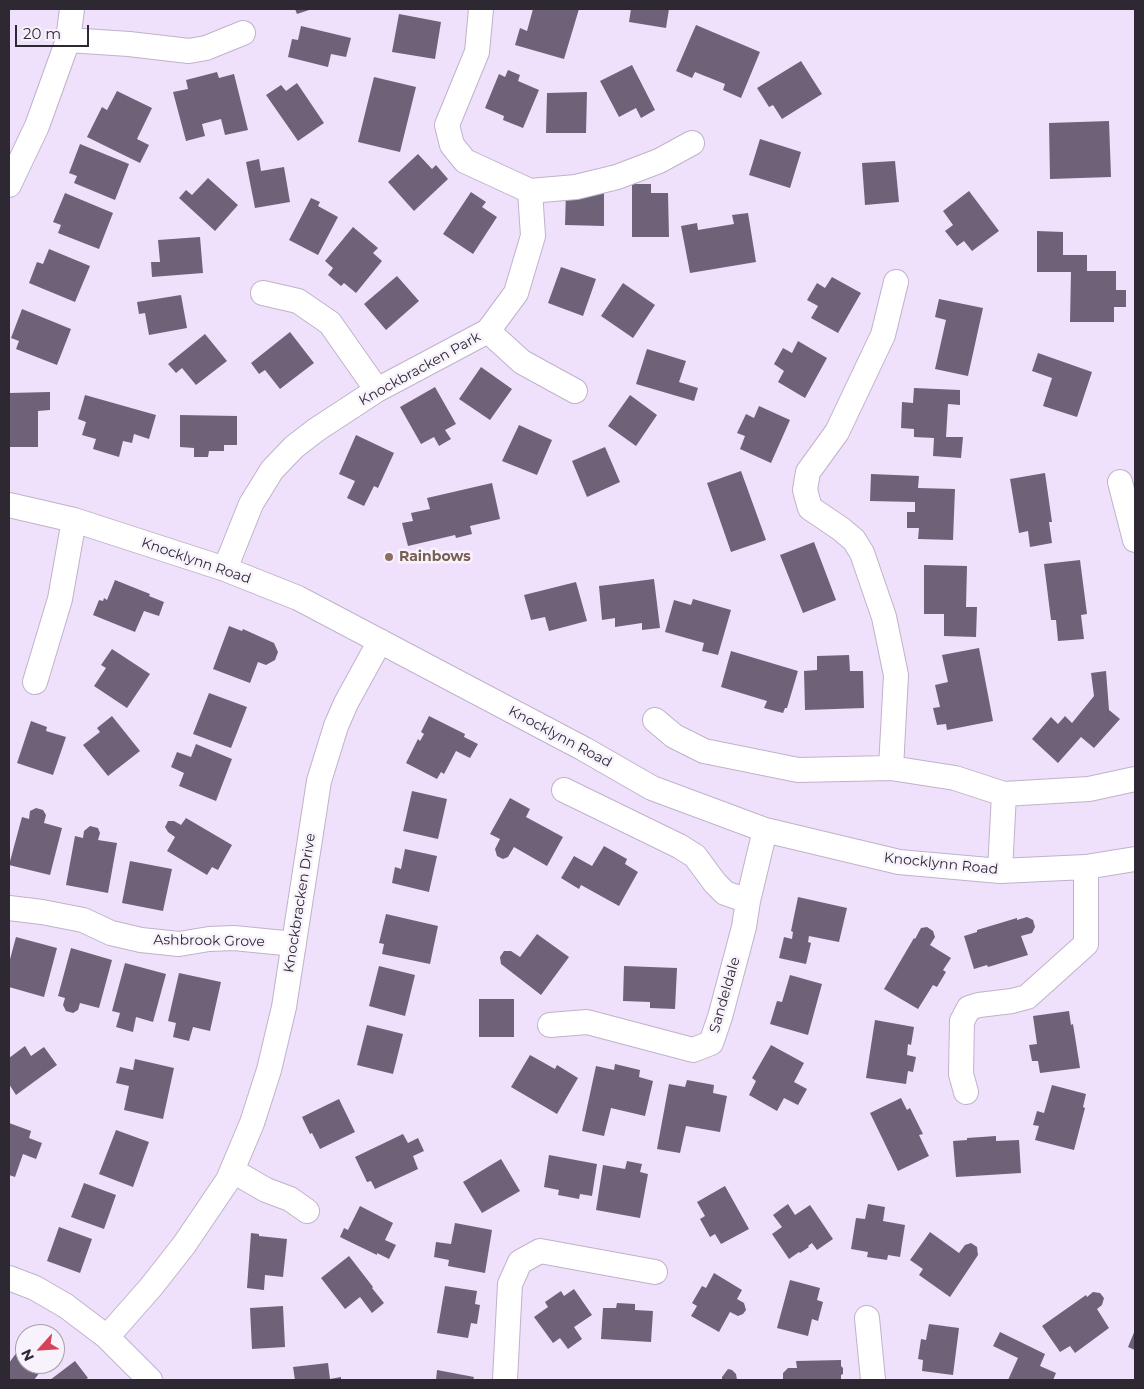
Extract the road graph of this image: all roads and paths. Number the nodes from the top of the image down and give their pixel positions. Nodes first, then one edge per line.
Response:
1 (72, 9) edge
2 (481, 9) edge
3 (243, 33) dead end
4 (68, 40) junction
5 (692, 143) dead end
6 (9, 185) edge
7 (530, 191) junction
8 (896, 282) dead end
9 (262, 293) dead end
10 (488, 331) junction
11 (377, 390) junction
12 (575, 391) dead end
13 (1120, 482) dead end
14 (9, 505) edge
15 (74, 520) junction
16 (1135, 540) edge
17 (225, 569) junction
18 (380, 641) junction
19 (35, 682) dead end
20 (655, 720) dead end
21 (891, 768) junction
22 (1135, 779) edge
23 (564, 790) dead end
24 (1004, 794) junction
25 (765, 830) junction
26 (1135, 859) edge
27 (1086, 867) junction
28 (1000, 871) junction
29 (748, 901) junction
30 (9, 908) edge
31 (294, 944) junction
32 (550, 1025) dead end
33 (966, 1092) dead end
34 (232, 1171) junction
35 (307, 1211) dead end
36 (655, 1272) dead end
37 (9, 1278) edge
38 (866, 1318) dead end
39 (108, 1337) junction
40 (150, 1380) edge
41 (505, 1380) edge
42 (873, 1380) edge

1 - 4 street
2 - 7 street
3 - 4 street
4 - 6 street
5 - 7 street
7 - 10 street, Knockbracken Park
8 - 21 street
9 - 11 street
10 - 11 street, Knockbracken Park
10 - 12 street
11 - 17 street, Knockbracken Park
13 - 16 street
14 - 15 street, Knocklynn Road
15 - 17 street, Knocklynn Road
15 - 19 street
17 - 18 street, Knocklynn Road
18 - 25 street, Knocklynn Road
18 - 31 street, Knockbracken Drive
20 - 21 street
21 - 24 street
22 - 24 street
23 - 29 street
24 - 28 street
25 - 28 street, Knocklynn Road
25 - 29 street, Sandeldale
26 - 27 street, Knocklynn Road
27 - 28 street, Knocklynn Road
27 - 33 street
29 - 32 street, Sandeldale
30 - 31 street, Ashbrook Grove
31 - 34 street, Knockbracken Drive
34 - 35 street
34 - 39 street, Knockbracken Drive
36 - 41 street
37 - 39 street
38 - 42 street
39 - 40 street

